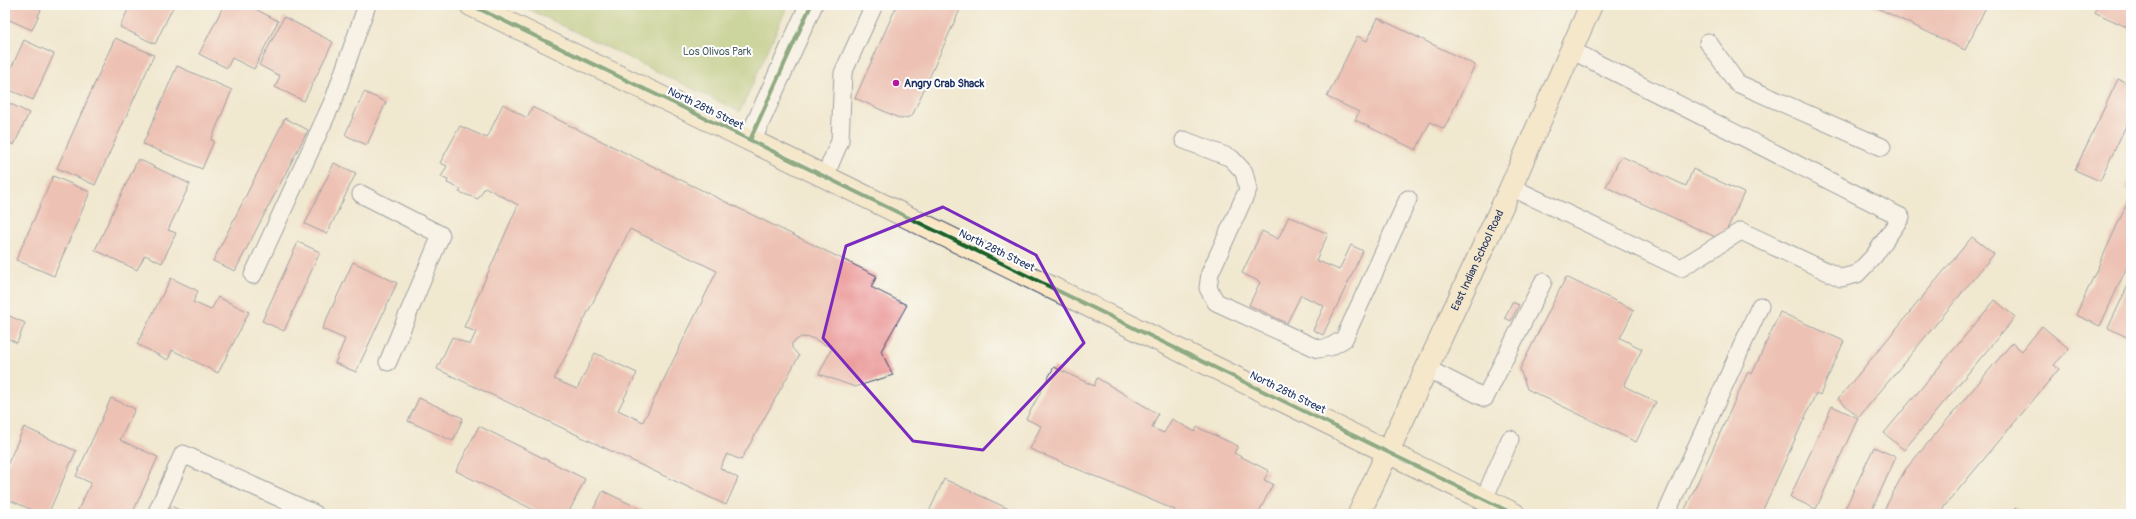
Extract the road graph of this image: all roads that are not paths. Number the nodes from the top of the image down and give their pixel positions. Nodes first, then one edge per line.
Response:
1 (471, 5) edge
2 (811, 5) edge
3 (874, 5) edge
4 (1591, 5) edge
5 (364, 6) edge
6 (1708, 42) dead end
7 (1571, 50) junction
8 (750, 140) junction
9 (1184, 140) dead end
10 (1882, 148) dead end
11 (825, 176) junction
12 (1511, 187) junction
13 (361, 194) dead end
14 (1408, 199) dead end
15 (253, 275) dead end
16 (1543, 282) dead end
17 (1760, 306) dead end
18 (388, 362) dead end
19 (1426, 368) junction
20 (1510, 439) dead end
21 (1389, 451) junction
22 (1484, 499) junction
23 (156, 514) edge
24 (315, 514) edge
25 (1359, 514) edge
26 (1514, 514) edge
27 (1666, 514) edge

1 - 8 street, North 28th Street
2 - 8 street
3 - 11 lane
4 - 7 street, East Indian School Road
5 - 15 lane
6 - 10 lane
7 - 12 street, East Indian School Road
7 - 12 lane
8 - 11 street, North 28th Street
9 - 14 lane
11 - 21 street, North 28th Street
12 - 19 street, East Indian School Road
13 - 18 lane
16 - 19 lane
17 - 27 lane
19 - 21 street, East Indian School Road
20 - 22 lane
21 - 22 street, North 28th Street
21 - 25 street, East Indian School Road
22 - 26 street, North 28th Street
23 - 24 lane

